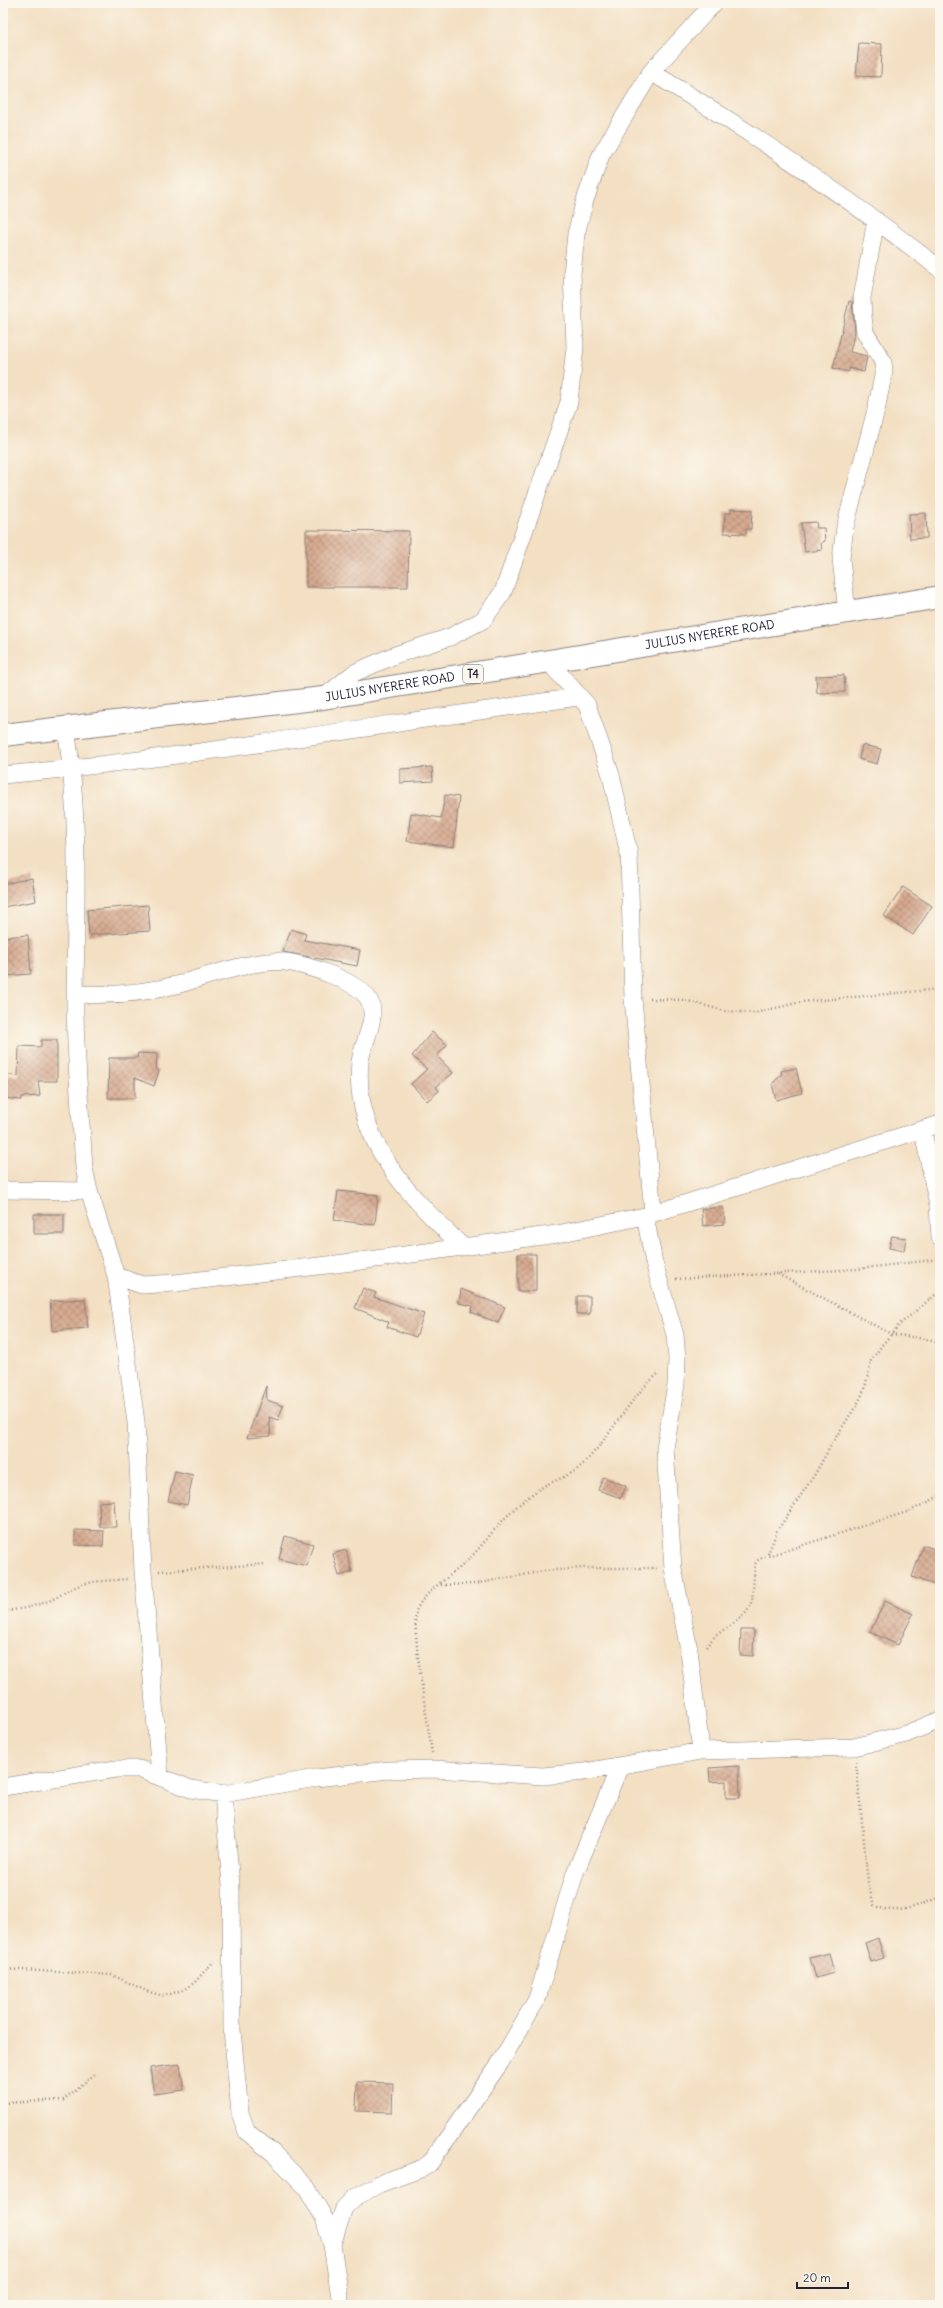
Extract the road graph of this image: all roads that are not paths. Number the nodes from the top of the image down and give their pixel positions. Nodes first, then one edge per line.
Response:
1 (714, 3) edge
2 (651, 72) junction
3 (876, 220) junction
4 (940, 269) edge
5 (940, 597) edge
6 (847, 612) junction
7 (548, 661) junction
8 (579, 697) junction
9 (323, 698) junction
10 (66, 728) junction
11 (3, 735) edge
12 (72, 769) junction
13 (3, 775) edge
14 (76, 994) junction
15 (940, 1124) edge
16 (923, 1131) junction
17 (3, 1190) edge
18 (89, 1191) junction
19 (649, 1214) junction
20 (940, 1237) edge
21 (463, 1247) junction
22 (116, 1276) junction
23 (142, 1285) junction
24 (118, 1300) junction
25 (940, 1720) edge
26 (701, 1751) junction
27 (620, 1766) junction
28 (160, 1776) junction
29 (3, 1787) edge
30 (223, 1794) junction
31 (332, 2244) junction
32 (339, 2305) edge

1 - 2 street
2 - 3 street
2 - 9 street
3 - 4 street
3 - 6 street
5 - 6 highway, JULIUS NYERERE ROAD / T4
6 - 7 highway, JULIUS NYERERE ROAD / T4
7 - 8 street
7 - 9 highway, JULIUS NYERERE ROAD / T4
8 - 12 street
8 - 19 street
9 - 10 highway, JULIUS NYERERE ROAD / T4
10 - 11 highway, JULIUS NYERERE ROAD / T4
10 - 12 street
12 - 13 street
12 - 14 street
14 - 18 street
14 - 21 street
15 - 16 street
16 - 19 street
16 - 20 street
17 - 18 street
18 - 22 street
19 - 21 street
19 - 26 street
21 - 23 street
22 - 23 street
22 - 24 street
23 - 24 street
24 - 28 street
25 - 26 street
26 - 27 street
27 - 30 street
27 - 31 street
28 - 29 street
28 - 30 street
30 - 31 street
31 - 32 street

